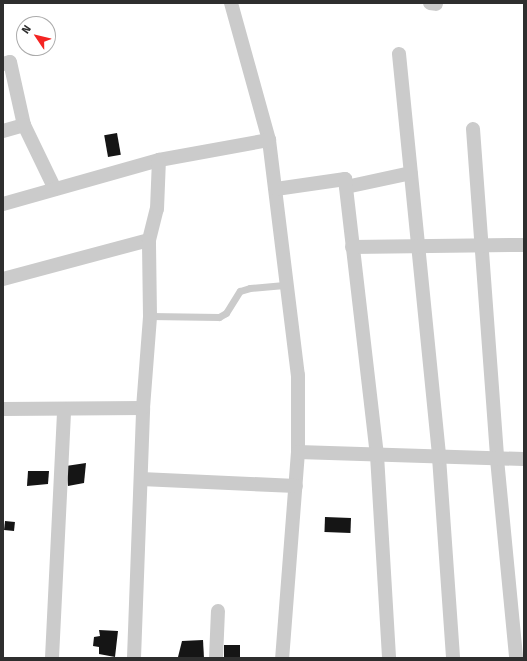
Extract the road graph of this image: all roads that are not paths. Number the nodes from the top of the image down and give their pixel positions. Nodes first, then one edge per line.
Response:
1 (231, 3) edge
2 (400, 54) dead end
3 (3, 64) edge
4 (24, 125) junction
5 (473, 129) dead end
6 (3, 131) edge
7 (269, 140) junction
8 (159, 160) junction
9 (411, 173) junction
10 (346, 187) junction
11 (55, 189) junction
12 (276, 189) junction
13 (3, 204) edge
14 (149, 240) junction
15 (419, 246) junction
16 (480, 246) junction
17 (524, 246) edge
18 (352, 247) junction
19 (3, 279) edge
20 (287, 285) junction
21 (150, 316) junction
22 (144, 408) junction
23 (3, 409) edge
24 (64, 409) junction
25 (298, 452) junction
26 (377, 455) junction
27 (439, 457) junction
28 (497, 459) junction
29 (524, 460) edge
30 (141, 479) junction
31 (296, 486) junction
32 (218, 610) dead end
33 (52, 658) edge
34 (134, 658) edge
35 (216, 658) edge
36 (282, 658) edge
37 (389, 658) edge
38 (453, 658) edge
39 (516, 658) edge

1 - 7 street
2 - 9 street
3 - 4 street
4 - 6 street
4 - 11 street
5 - 16 street
7 - 8 street
7 - 12 street
8 - 11 street
8 - 14 street
9 - 10 street
9 - 15 street
10 - 12 street
10 - 18 street
11 - 13 street
12 - 20 street
14 - 19 street
14 - 21 street
15 - 16 street
15 - 18 street
15 - 27 street
16 - 17 street
16 - 28 street
18 - 26 street
20 - 21 lane
20 - 25 street
21 - 22 street
22 - 24 street
22 - 30 street
23 - 24 street
24 - 33 street
25 - 26 street
25 - 31 street
26 - 27 street
26 - 37 street
27 - 28 street
27 - 38 street
28 - 29 street
28 - 39 street
30 - 31 street
30 - 34 street
31 - 36 street
32 - 35 street

